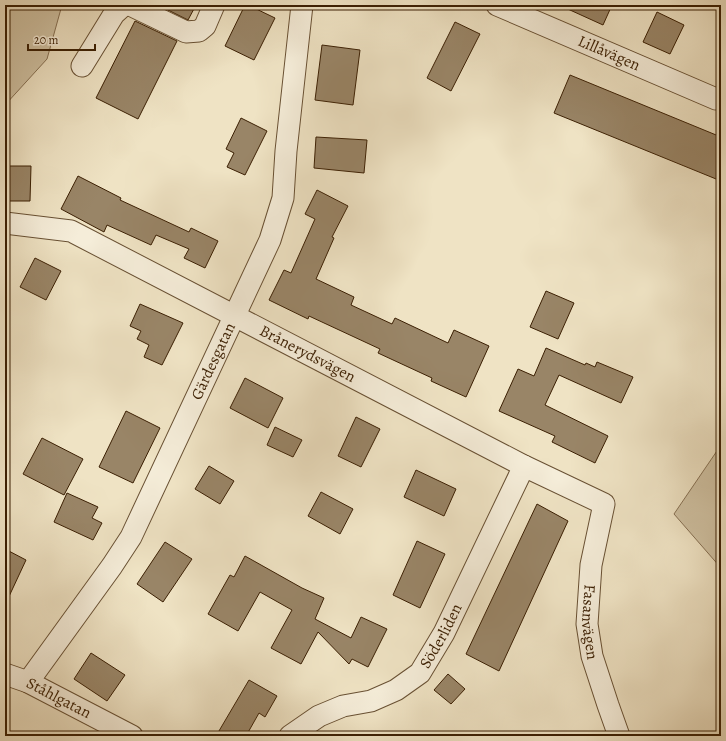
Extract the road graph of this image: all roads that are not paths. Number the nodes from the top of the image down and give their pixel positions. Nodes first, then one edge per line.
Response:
1 (124, 5) edge
2 (130, 5) edge
3 (214, 5) edge
4 (300, 5) edge
5 (497, 5) edge
6 (82, 66) dead end
7 (721, 97) edge
8 (5, 223) edge
9 (235, 316) junction
10 (524, 466) junction
11 (604, 504) joint
12 (5, 674) edge
13 (28, 682) junction
14 (132, 736) edge
15 (290, 736) edge
16 (619, 736) edge

1 - 6 street
2 - 3 street
4 - 9 street, Gärdesgatan
5 - 7 street, Lillåvägen
8 - 9 street, Brånerydsvägen
9 - 10 street, Brånerydsvägen
9 - 13 street, Gärdesgatan
10 - 11 street, Brånerydsvägen
10 - 15 street, Söderliden
11 - 16 street, Fasanvägen
12 - 13 street, Ståhlgatan
13 - 14 street, Ståhlgatan

